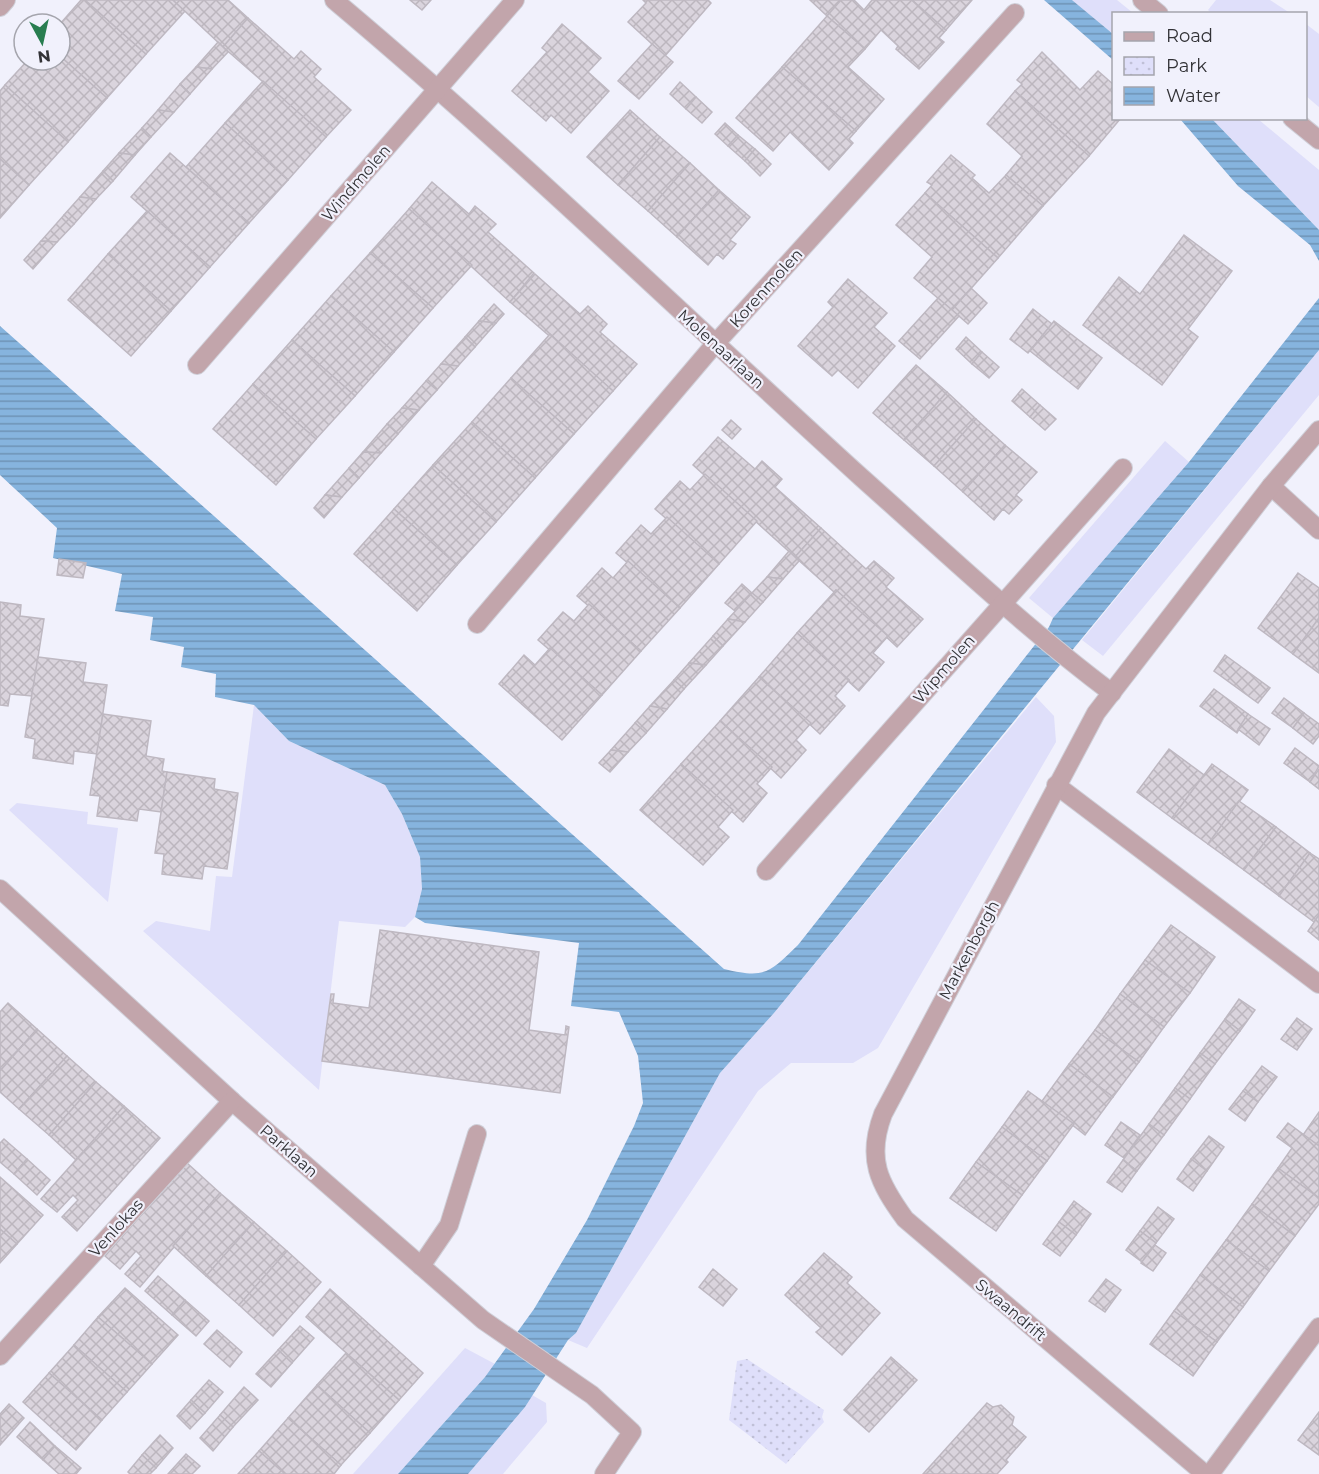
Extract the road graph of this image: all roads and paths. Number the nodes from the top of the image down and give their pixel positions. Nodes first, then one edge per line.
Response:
1 (6, 0) edge
2 (334, 0) edge
3 (515, 0) edge
4 (1142, 0) edge
5 (0, 7) edge
6 (1157, 12) edge
7 (1016, 13) dead end
8 (438, 87) junction
9 (1294, 120) edge
10 (1319, 140) edge
11 (715, 344) junction
12 (197, 365) dead end
13 (1319, 430) edge
14 (1124, 468) dead end
15 (1272, 486) junction
16 (1319, 530) edge
17 (1002, 604) junction
18 (477, 624) dead end
19 (1112, 693) junction
20 (1056, 785) junction
21 (766, 871) dead end
22 (0, 889) edge
23 (1319, 984) edge
24 (232, 1101) junction
25 (883, 1114) joint
26 (477, 1134) dead end
27 (421, 1266) junction
28 (1319, 1327) edge
29 (0, 1356) edge
30 (604, 1474) edge
31 (1204, 1474) edge
32 (1210, 1474) edge

1 - 5 street
2 - 8 street, Molenaarlaan
3 - 8 street, Windmolen
4 - 6 street
7 - 11 street, Korenmolen
8 - 11 street, Molenaarlaan
8 - 12 street, Windmolen
9 - 10 street
11 - 17 street, Molenaarlaan
11 - 18 street, Korenmolen
13 - 15 street, Markenborgh
14 - 17 street, Wipmolen
15 - 16 street
15 - 19 street, Markenborgh
17 - 19 street, Molenaarlaan
17 - 21 street, Wipmolen
19 - 20 street, Markenborgh
20 - 23 street
20 - 25 street, Markenborgh
22 - 24 street, Parklaan
24 - 27 street, Parklaan
24 - 29 street, Venlokas
25 - 31 street, Swaandrift
26 - 27 street
27 - 30 street, Parklaan
28 - 32 street

